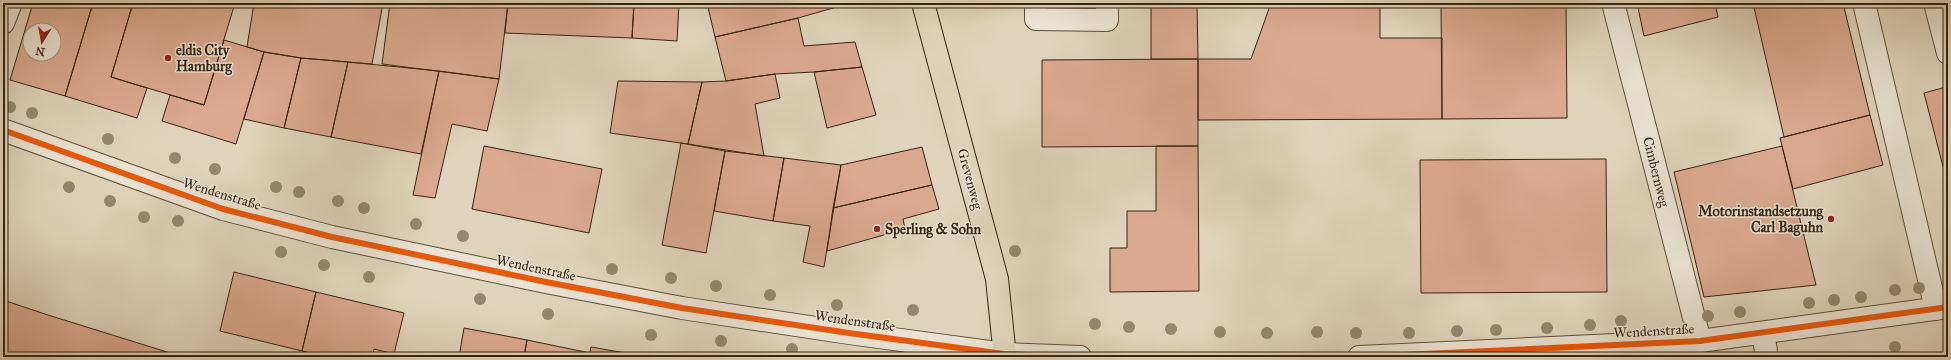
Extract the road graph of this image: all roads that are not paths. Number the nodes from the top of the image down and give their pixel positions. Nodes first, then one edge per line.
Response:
1 (11, 3) edge
2 (923, 3) edge
3 (1036, 3) edge
4 (1108, 3) edge
5 (1613, 3) edge
6 (1864, 3) edge
7 (1935, 3) edge
8 (3, 23) edge
9 (1948, 53) edge
10 (3, 130) edge
11 (1942, 308) edge
12 (1763, 333) junction
13 (1700, 341) junction
14 (1610, 351) edge
15 (1005, 356) edge
16 (1080, 357) edge
17 (1359, 357) edge
18 (1767, 357) edge

1 - 8 street
2 - 15 main road, Grevenweg
3 - 4 street
5 - 13 street, Cimbernweg
6 - 11 street
7 - 9 street
10 - 15 street, Wendenstraße
11 - 12 street, Wendenstraße
12 - 13 street, Wendenstraße
12 - 18 street
13 - 14 street, Wendenstraße
14 - 17 street, Wendenstraße
15 - 16 street, Wendenstraße

